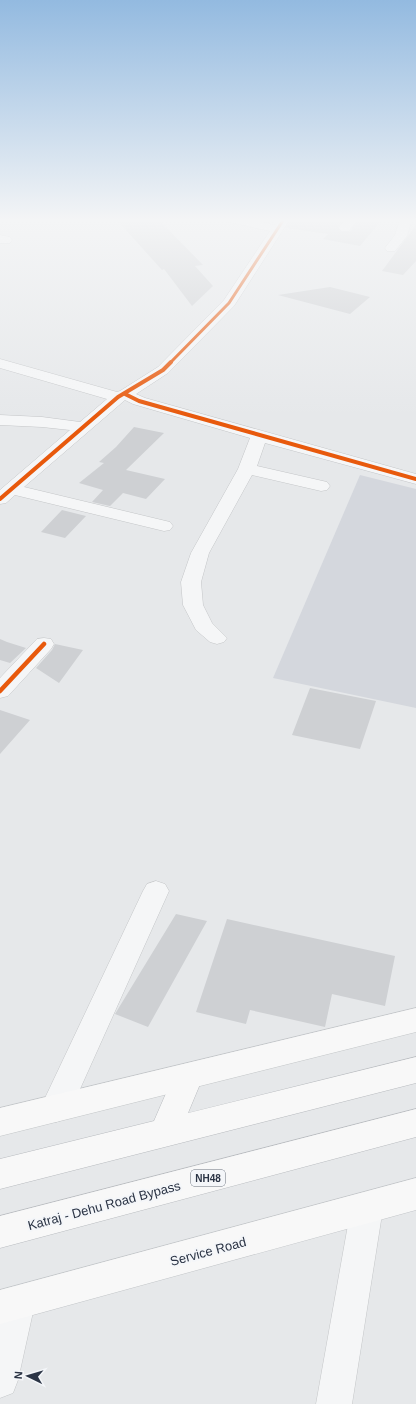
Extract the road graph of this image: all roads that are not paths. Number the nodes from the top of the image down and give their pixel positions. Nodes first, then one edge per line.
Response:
1 (241, 285) edge
2 (0, 363) edge
3 (122, 396) junction
4 (0, 420) edge
5 (83, 427) junction
6 (258, 436) junction
7 (247, 469) junction
8 (416, 479) edge
9 (321, 486) dead end
10 (6, 494) edge
11 (164, 526) dead end
12 (217, 638) dead end
13 (44, 644) dead end
14 (0, 690) edge
15 (156, 891) dead end
16 (416, 1020) edge
17 (416, 1070) edge
18 (188, 1077) junction
19 (56, 1108) junction
20 (0, 1122) edge
21 (416, 1123) edge
22 (164, 1133) junction
23 (0, 1174) edge
24 (416, 1194) edge
25 (367, 1208) junction
26 (0, 1232) edge
27 (9, 1305) edge
28 (0, 1380) edge
29 (334, 1404) edge

1 - 3 street
2 - 3 street
3 - 5 street
3 - 6 street
4 - 5 street
5 - 10 street
6 - 7 street
6 - 8 street
7 - 9 street
7 - 12 street
10 - 11 street
13 - 14 street
15 - 19 street
16 - 18 main road
17 - 22 main road
18 - 19 main road
18 - 22 main road
19 - 20 main road
21 - 26 main road, Katraj - Dehu Road Bypass / NH48
22 - 23 main road
24 - 25 main road, Service Road
25 - 27 main road, Service Road
25 - 29 street
27 - 28 street

